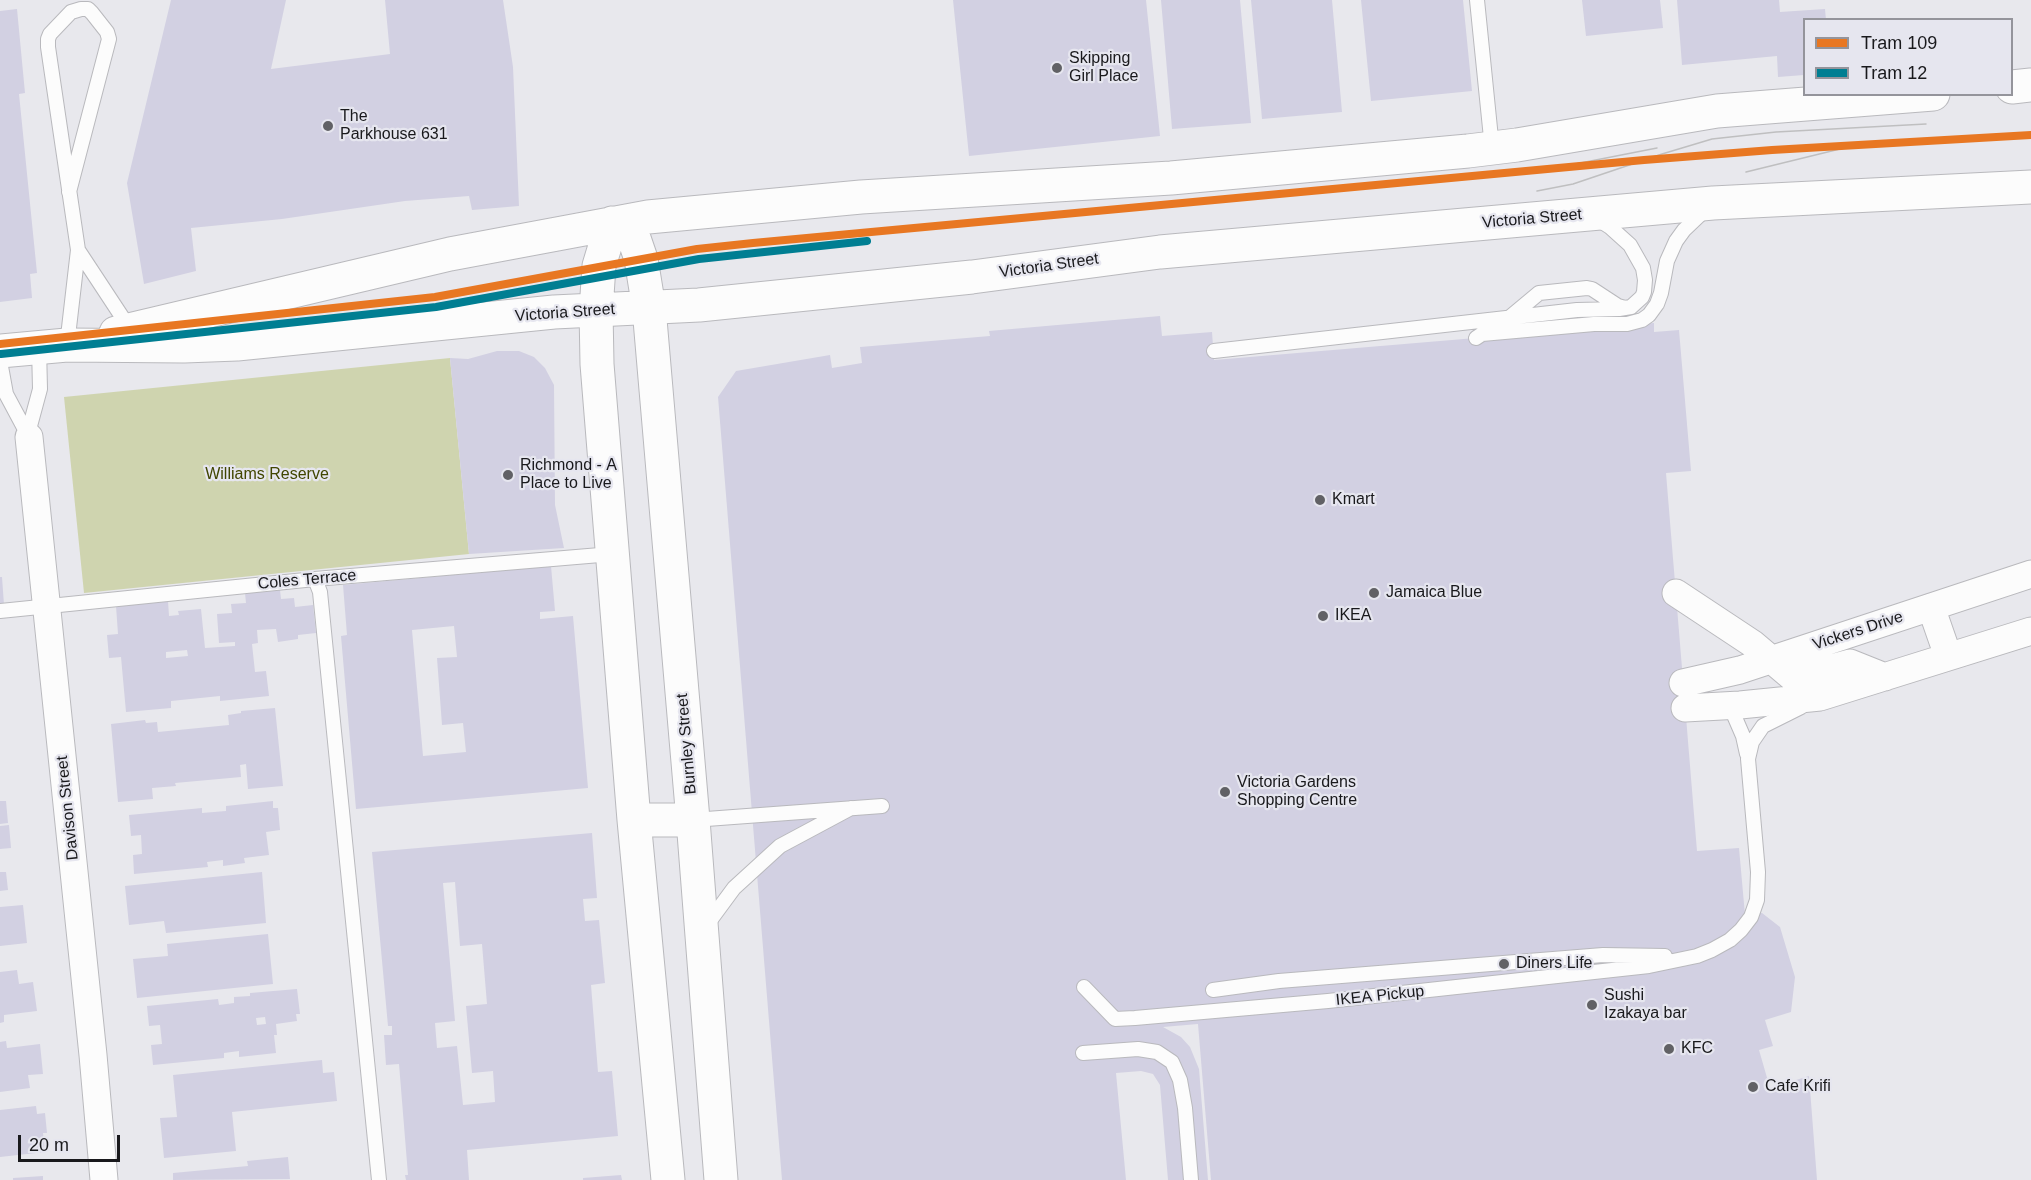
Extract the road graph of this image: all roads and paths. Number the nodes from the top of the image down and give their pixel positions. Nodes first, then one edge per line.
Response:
1 (1477, 0) edge
2 (2031, 85) edge
3 (2013, 87) edge
4 (1900, 96) edge
5 (1492, 148) junction
6 (2031, 188) edge
7 (69, 192) junction
8 (1713, 203) junction
9 (1591, 214) junction
10 (620, 222) junction
11 (78, 250) junction
12 (1631, 307) junction
13 (649, 308) junction
14 (596, 310) junction
15 (1507, 318) junction
16 (130, 329) junction
17 (1476, 338) dead end
18 (53, 346) junction
19 (0, 351) edge
20 (1214, 351) dead end
21 (0, 361) edge
22 (29, 437) junction
23 (614, 554) junction
24 (2031, 574) edge
25 (315, 579) junction
26 (1676, 593) dead end
27 (47, 606) junction
28 (1931, 607) junction
29 (0, 611) edge
30 (2031, 631) edge
31 (1948, 656) junction
32 (1773, 660) junction
33 (1885, 677) junction
34 (1826, 696) junction
35 (1731, 706) junction
36 (1748, 759) junction
37 (882, 806) dead end
38 (851, 807) junction
39 (634, 820) junction
40 (693, 820) junction
41 (703, 932) junction
42 (1688, 957) junction
43 (1084, 987) dead end
44 (1213, 990) dead end
45 (1083, 1053) dead end
46 (104, 1180) edge
47 (379, 1180) edge
48 (668, 1180) edge
49 (721, 1180) edge
50 (1191, 1180) edge

1 - 5 lane
2 - 3 main road
4 - 5 main road, Victoria Street
5 - 10 main road, Victoria Street
6 - 8 main road, Victoria Street
7 - 7 lane
7 - 11 lane
8 - 9 main road, Victoria Street
8 - 17 lane
9 - 12 lane
9 - 13 main road, Victoria Street
10 - 13 main road, Burnley Street
10 - 14 main road
10 - 16 main road, Victoria Street
11 - 16 lane
11 - 18 lane, Davison Street
12 - 15 lane
12 - 15 lane
13 - 14 main road, Victoria Street
13 - 40 main road, Burnley Street
14 - 18 main road, Victoria Street
14 - 23 main road
15 - 20 lane
16 - 18 main road, Victoria Street
18 - 19 main road, Victoria Street
18 - 22 lane, Davison Street
21 - 22 lane, Davison Street
22 - 27 street, Davison Street
23 - 25 lane, Coles Terrace
23 - 39 main road
24 - 28 street, Vickers Drive
25 - 27 lane, Coles Terrace
25 - 47 lane
26 - 32 street
27 - 29 lane, Coles Terrace
27 - 46 street, Davison Street
28 - 31 street
28 - 32 street, Vickers Drive
30 - 31 street, Vickers Drive
31 - 33 street, Vickers Drive
32 - 33 street
32 - 35 street, Vickers Drive
33 - 34 street, Vickers Drive
34 - 35 street, Vickers Drive
34 - 36 lane, IKEA Pickup
35 - 36 lane
36 - 42 lane, IKEA Pickup
37 - 38 lane
38 - 40 lane
38 - 41 lane
39 - 40 main road
39 - 48 main road
40 - 41 main road, Burnley Street
41 - 49 main road, Burnley Street
42 - 43 lane, IKEA Pickup
42 - 44 lane, IKEA Pickup
45 - 50 lane

